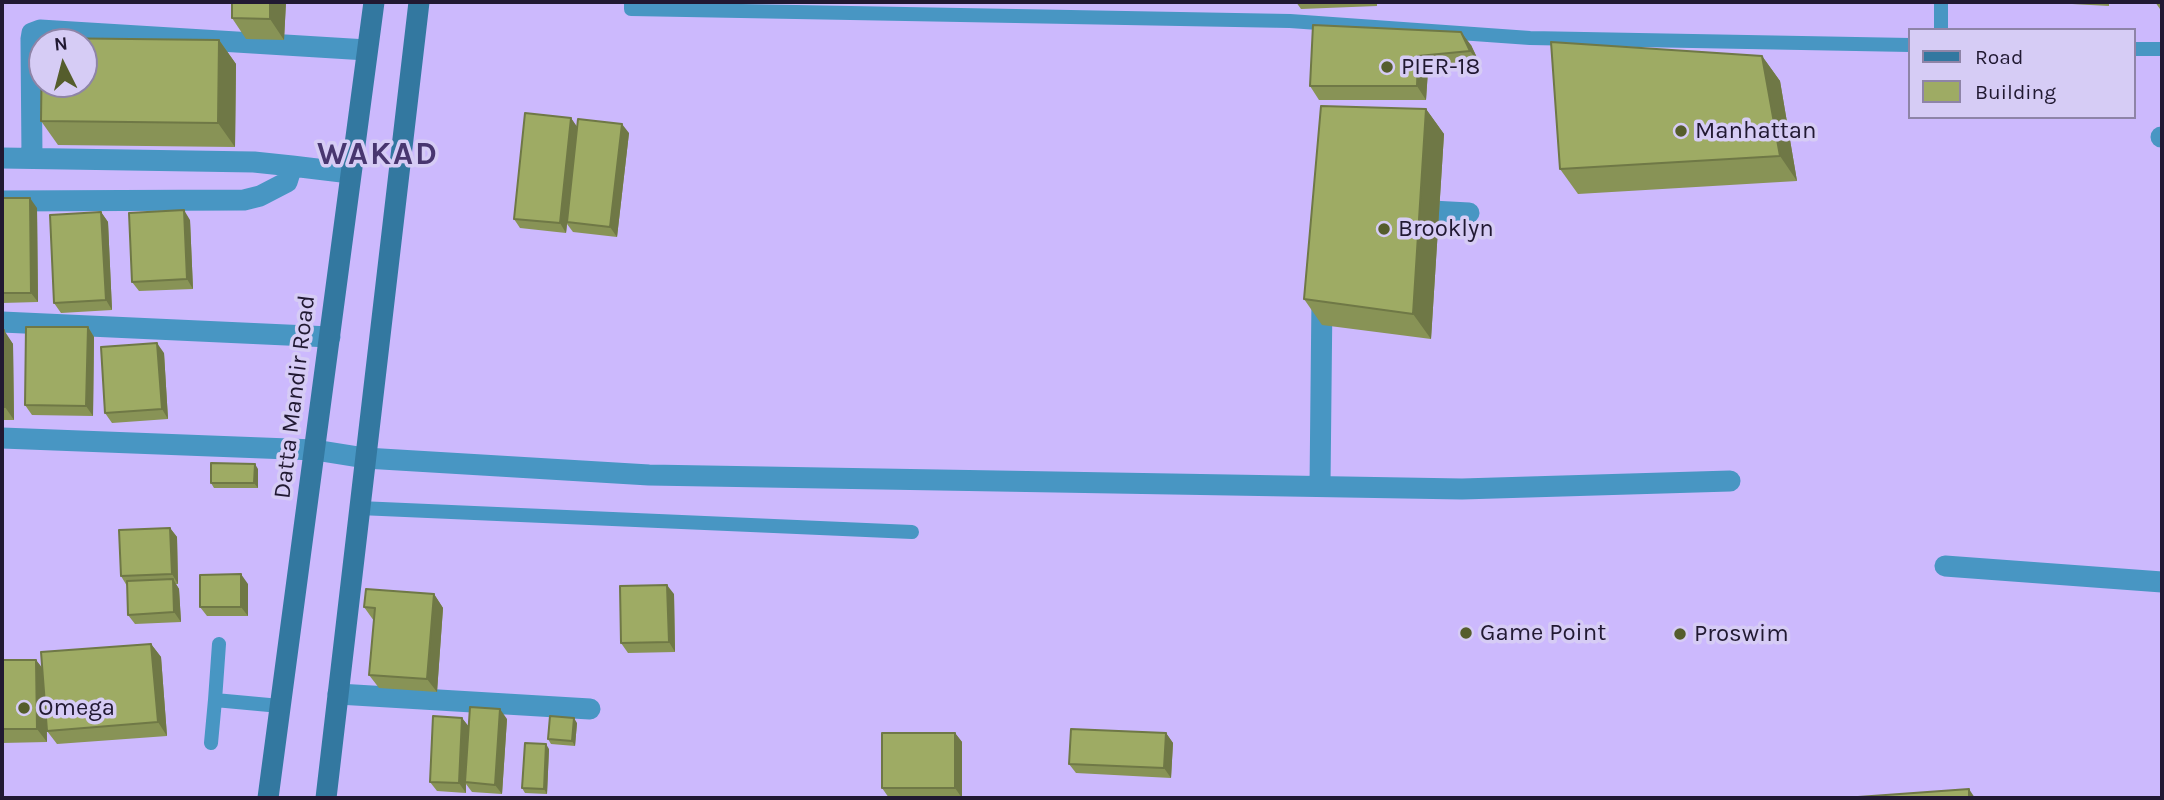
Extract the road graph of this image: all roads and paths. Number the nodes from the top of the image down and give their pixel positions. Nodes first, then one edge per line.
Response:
1 (374, 2) edge
2 (419, 2) edge
3 (631, 2) edge
4 (1941, 2) edge
5 (1941, 28) edge
6 (1909, 45) edge
7 (2136, 49) edge
8 (2162, 49) edge
9 (367, 50) junction
10 (2, 158) edge
11 (32, 158) junction
12 (292, 166) junction
13 (350, 173) junction
14 (2, 201) edge
15 (1390, 209) edge
16 (1469, 213) dead end
17 (1322, 272) edge
18 (2, 322) edge
19 (330, 337) junction
20 (2, 439) edge
21 (315, 450) junction
22 (365, 458) junction
23 (1730, 481) dead end
24 (1320, 486) junction
25 (359, 508) junction
26 (912, 532) dead end
27 (1945, 566) dead end
28 (2162, 582) edge
29 (219, 644) dead end
30 (338, 694) junction
31 (215, 700) junction
32 (280, 706) junction
33 (590, 709) dead end
34 (211, 743) dead end
35 (268, 798) edge
36 (326, 798) edge

1 - 9 main road, Datta Mandir Road
2 - 22 main road
3 - 6 lane
4 - 5 lane
7 - 8 lane
9 - 11 street
9 - 13 main road, Datta Mandir Road
10 - 11 street
11 - 12 street
12 - 13 street
12 - 14 street
13 - 19 main road, Datta Mandir Road
15 - 16 street
17 - 24 street
18 - 19 street
19 - 21 main road, Datta Mandir Road
20 - 21 street
21 - 22 street
21 - 32 main road, Datta Mandir Road
22 - 24 street
22 - 25 main road
23 - 24 street
25 - 26 lane
25 - 30 main road
27 - 28 street
29 - 31 lane
30 - 33 street
30 - 36 main road
31 - 32 lane
31 - 34 lane
32 - 35 main road, Datta Mandir Road

